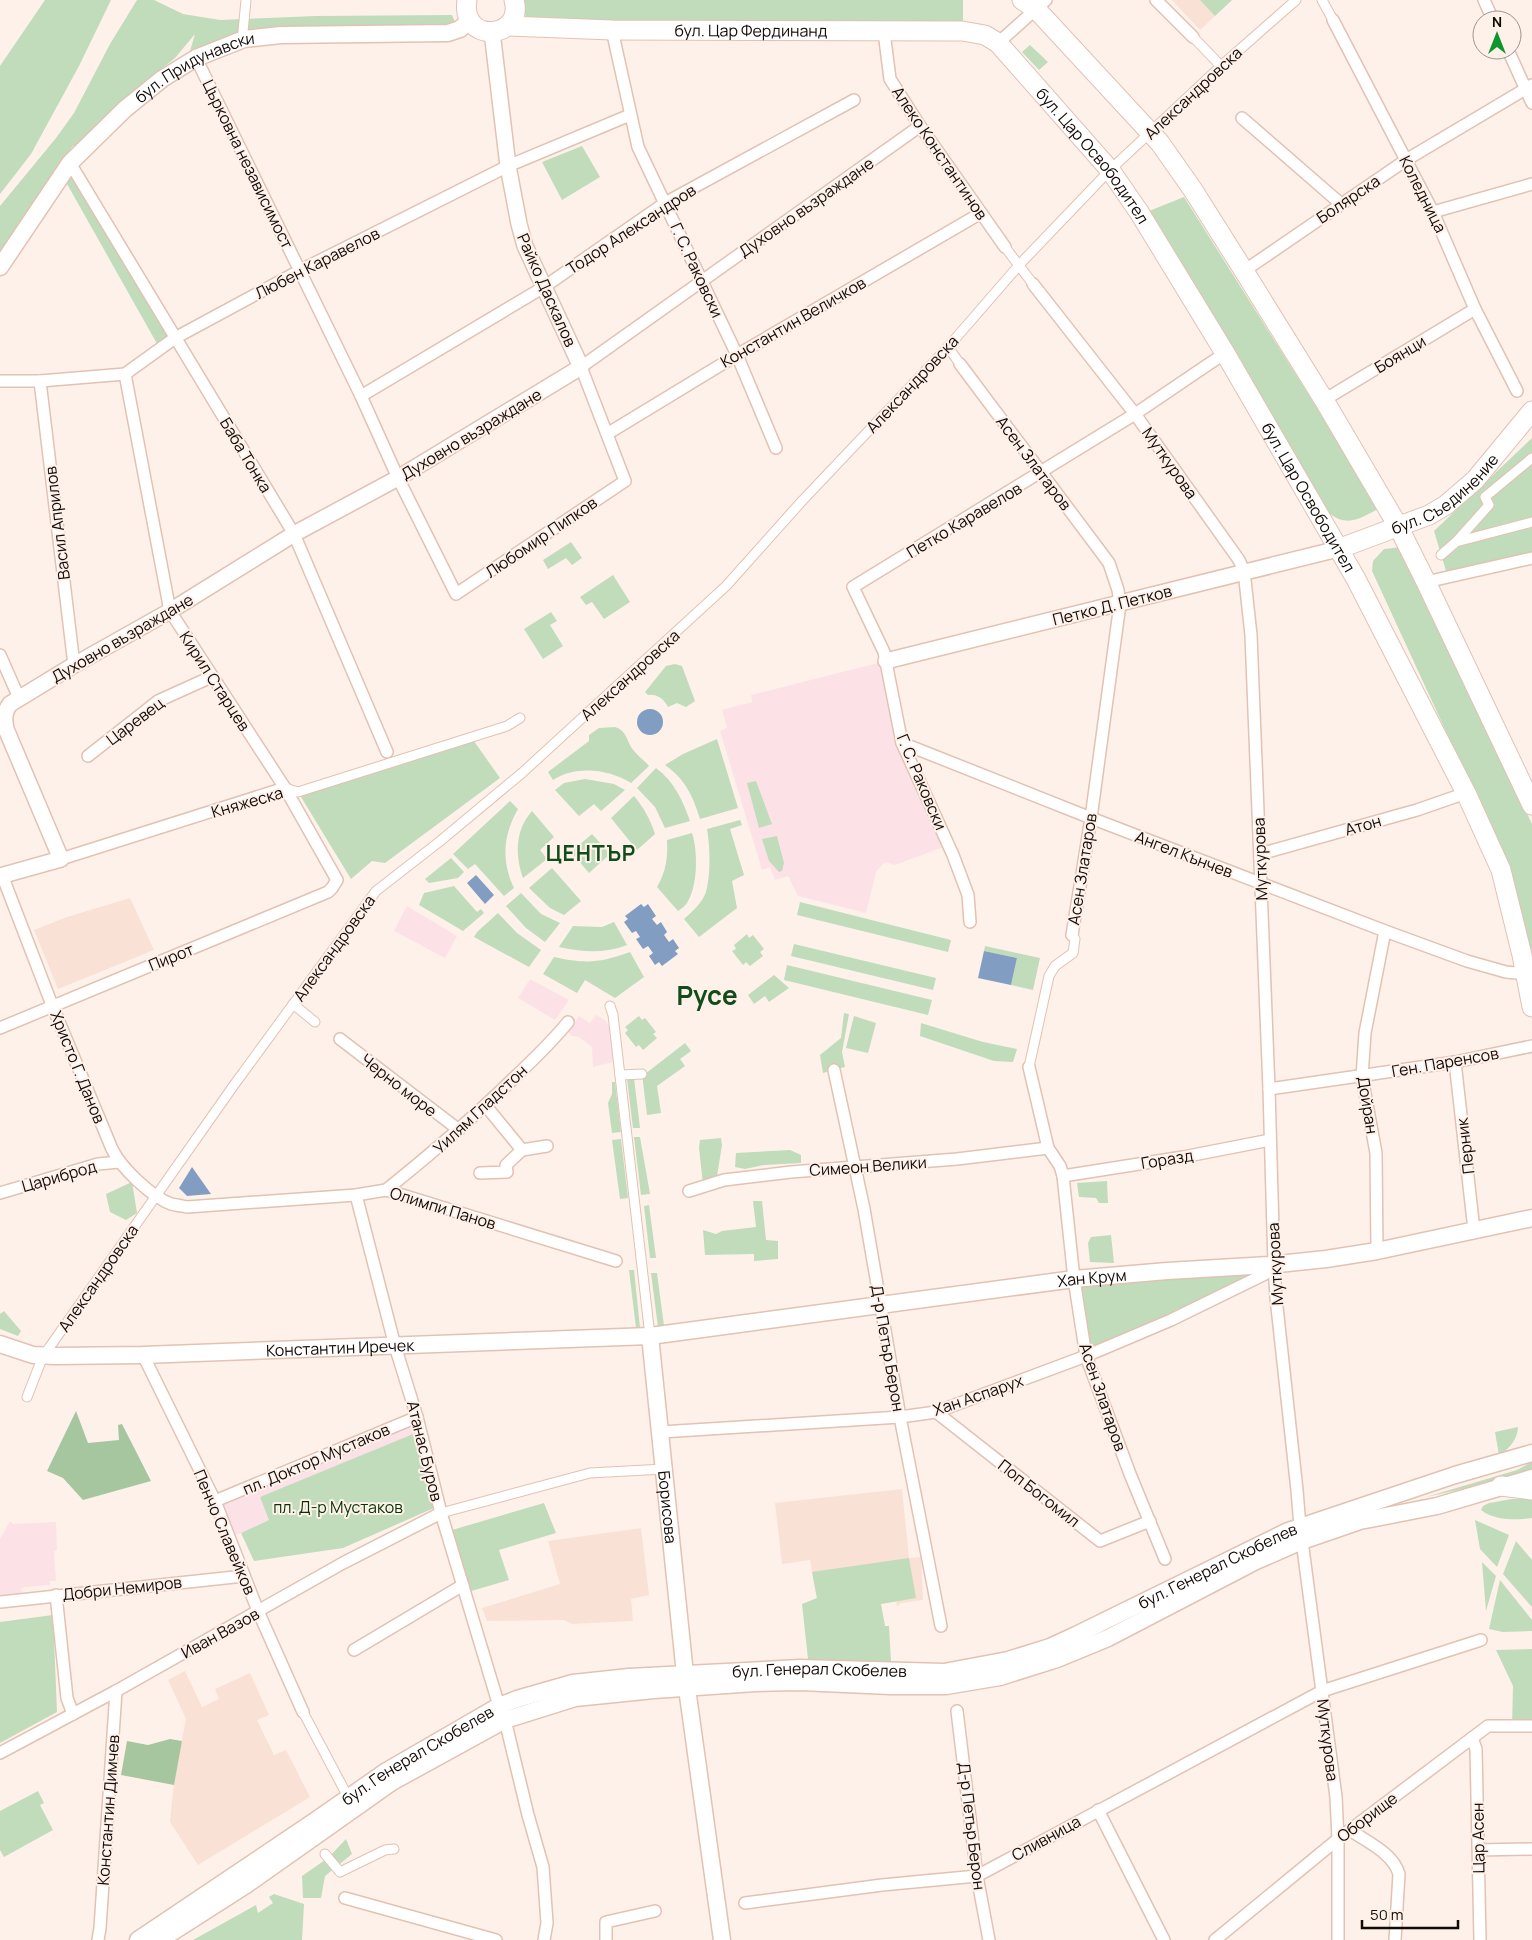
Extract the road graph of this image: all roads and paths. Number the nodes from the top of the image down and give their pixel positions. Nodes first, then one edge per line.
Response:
1 (467, 0) edge
2 (514, 0) edge
3 (1156, 0) edge
4 (1296, 0) edge
5 (1322, 0) edge
6 (246, 1) edge
7 (1034, 3) edge
8 (470, 20) junction
9 (1333, 20) joint
10 (500, 29) junction
11 (612, 30) junction
12 (884, 32) junction
13 (243, 35) junction
14 (1193, 37) joint
15 (996, 41) junction
16 (196, 58) junction
17 (1514, 60) edge
18 (1221, 66) junction
19 (1529, 87) edge
20 (854, 100) dead end
21 (1532, 103) edge
22 (630, 115) junction
23 (1242, 118) dead end
24 (920, 126) junction
25 (1150, 132) junction
26 (1406, 160) junction
27 (70, 164) junction
28 (508, 166) junction
29 (1110, 170) junction
30 (1532, 184) edge
31 (665, 203) junction
32 (1341, 204) junction
33 (1433, 212) junction
34 (981, 213) junction
35 (1006, 247) joint
36 (1020, 264) junction
37 (0, 267) edge
38 (301, 270) junction
39 (1244, 271) junction
40 (702, 280) junction
41 (1033, 284) joint
42 (544, 287) junction
43 (1475, 309) junction
44 (175, 338) junction
45 (948, 347) junction
46 (1225, 353) junction
47 (737, 355) junction
48 (960, 364) joint
49 (581, 366) junction
50 (126, 374) junction
51 (0, 381) edge
52 (40, 381) junction
53 (1517, 391) dead end
54 (361, 396) junction
55 (1324, 400) junction
56 (1532, 411) edge
57 (1135, 414) junction
58 (607, 434) junction
59 (776, 448) dead end
60 (1532, 458) edge
61 (1042, 472) junction
62 (398, 478) junction
63 (625, 481) joint
64 (1532, 522) edge
65 (1398, 526) junction
66 (294, 534) junction
67 (1456, 542) junction
68 (1338, 549) junction
69 (1441, 554) dead end
70 (1532, 558) edge
71 (1244, 571) junction
72 (1426, 582) junction
73 (853, 587) joint
74 (456, 594) joint
75 (1120, 604) junction
76 (170, 611) junction
77 (0, 655) edge
78 (886, 661) junction
79 (74, 664) junction
80 (211, 677) junction
81 (19, 698) junction
82 (2, 711) edge
83 (520, 718) dead end
84 (902, 742) junction
85 (88, 756) dead end
86 (389, 757) junction
87 (284, 788) junction
88 (1466, 793) junction
89 (1532, 805) edge
90 (1091, 818) junction
91 (1260, 854) junction
92 (61, 859) junction
93 (1, 875) edge
94 (337, 880) joint
95 (1261, 883) junction
96 (970, 922) dead end
97 (1385, 931) junction
98 (1072, 935) joint
99 (1529, 974) edge
100 (293, 1004) junction
101 (52, 1005) junction
102 (610, 1006) dead end
103 (1532, 1007) edge
104 (315, 1022) dead end
105 (568, 1022) dead end
106 (0, 1028) edge
107 (340, 1039) dead end
108 (1532, 1046) edge
109 (1455, 1062) junction
110 (1029, 1067) joint
111 (834, 1070) dead end
112 (642, 1074) dead end
113 (620, 1075) junction
114 (1362, 1077) junction
115 (1269, 1089) junction
116 (486, 1106) junction
117 (458, 1130) junction
118 (1270, 1140) junction
119 (547, 1146) dead end
120 (1048, 1148) junction
121 (522, 1150) junction
122 (119, 1162) junction
123 (855, 1167) junction
124 (480, 1173) dead end
125 (1063, 1176) junction
126 (386, 1190) junction
127 (689, 1191) dead end
128 (0, 1194) edge
129 (356, 1195) junction
130 (156, 1196) junction
131 (206, 1206) joint
132 (1532, 1218) edge
133 (1474, 1230) junction
134 (1377, 1251) junction
135 (616, 1261) dead end
136 (1272, 1265) junction
137 (1074, 1279) junction
138 (881, 1306) junction
139 (650, 1336) junction
140 (0, 1344) edge
141 (395, 1346) junction
142 (143, 1355) junction
143 (38, 1356) junction
144 (1086, 1356) junction
145 (27, 1397) dead end
146 (936, 1412) junction
147 (417, 1417) junction
148 (900, 1418) junction
149 (661, 1432) junction
150 (1532, 1453) edge
151 (664, 1469) junction
152 (1532, 1478) edge
153 (1501, 1486) junction
154 (1532, 1490) edge
155 (215, 1501) junction
156 (441, 1513) junction
157 (1150, 1521) junction
158 (1301, 1534) junction
159 (1165, 1560) dead end
160 (244, 1576) junction
161 (463, 1585) junction
162 (56, 1595) junction
163 (0, 1602) edge
164 (258, 1612) junction
165 (941, 1626) dead end
166 (1480, 1640) dead end
167 (354, 1650) dead end
168 (686, 1681) junction
169 (116, 1691) junction
170 (1322, 1691) junction
171 (957, 1711) dead end
172 (303, 1712) joint
173 (502, 1713) junction
174 (73, 1714) junction
175 (1532, 1726) edge
176 (1472, 1738) junction
177 (0, 1753) edge
178 (348, 1797) junction
179 (1098, 1810) junction
180 (1350, 1830) junction
181 (1338, 1839) junction
182 (394, 1849) dead end
183 (1479, 1850) junction
184 (1532, 1850) edge
185 (325, 1854) dead end
186 (977, 1876) junction
187 (345, 1898) dead end
188 (745, 1903) dead end
189 (655, 1912) dead end
190 (99, 1934) edge
191 (108, 1940) edge
192 (138, 1940) edge
193 (160, 1940) edge
194 (496, 1940) edge
195 (544, 1940) edge
196 (606, 1940) edge
197 (722, 1940) edge
198 (989, 1940) edge
199 (1164, 1940) edge
200 (1215, 1940) edge
201 (1338, 1940) edge
202 (1396, 1940) edge
203 (1480, 1940) edge

1 - 8 main road
2 - 10 main road
3 - 14 street
4 - 18 street, Александровска
5 - 9 street, Коледница
6 - 13 street
7 - 15 street
7 - 25 main road
8 - 10 main road
8 - 13 main road, бул. Придунавски
9 - 26 street, Коледница
10 - 11 main road, бул. Цар Фердинанд
10 - 28 street, Райко Даскалов
11 - 12 main road, бул. Цар Фердинанд
11 - 22 street, Г. С. Раковски
12 - 15 main road, бул. Цар Фердинанд
12 - 24 street, Алеко Константинов
13 - 16 main road, бул. Придунавски
14 - 18 street
15 - 29 main road, бул. Цар Освободител
16 - 27 main road, бул. Придунавски
16 - 38 street, Църковна независимост
17 - 19 street
18 - 25 street, Александровска
19 - 21 street
19 - 26 street, Болярска
20 - 31 street, Тодор Александров
22 - 28 street, Любен Каравелов
22 - 31 street, Г. С. Раковски
23 - 32 street
24 - 34 street, Алеко Константинов
24 - 40 street, Духовно възраждане
25 - 29 street, Александровска
25 - 39 main road
26 - 32 street, Болярска
26 - 33 street, Коледница
27 - 37 main road, бул. Придунавски
27 - 44 street, Баба Тонка
28 - 38 street, Любен Каравелов
28 - 42 street, Райко Даскалов
29 - 36 street, Александровска
29 - 46 main road, бул. Цар Освободител
30 - 33 street
31 - 40 street, Г. С. Раковски
31 - 42 street, Тодор Александров
32 - 39 street, Болярска
33 - 43 street, Коледница
34 - 35 street, Алеко Константинов
34 - 47 street, Константин Величков
35 - 36 street, Алеко Константинов
36 - 41 street, Муткурова
36 - 45 street, Александровска
38 - 44 street, Любен Каравелов
38 - 54 street, Църковна независимост
39 - 55 main road
40 - 47 street, Г. С. Раковски
40 - 49 street, Духовно възраждане
41 - 57 street, Муткурова
42 - 49 street, Райко Даскалов
42 - 54 street, Тодор Александров
43 - 53 street, Коледница
43 - 55 street, Боянци
44 - 50 street, Любен Каравелов
44 - 66 street, Баба Тонка
45 - 48 street, Асен Златаров
45 - 100 street, Александровска
46 - 57 street, Петко Каравелов
46 - 68 main road, бул. Цар Освободител
47 - 58 street, Константин Величков
47 - 59 street, Г. С. Раковски
48 - 61 street, Асен Златаров
49 - 58 street, Райко Даскалов
49 - 62 street, Духовно възраждане
50 - 52 street
50 - 76 street, Кирил Старцев
51 - 52 street
52 - 79 street, Васил Априлов
54 - 62 street, Църковна независимост
55 - 65 main road
56 - 65 main road, бул. Съединение
57 - 61 street, Петко Каравелов
57 - 71 street, Муткурова
58 - 63 street, Райко Даскалов
60 - 67 street
61 - 73 street, Петко Каравелов
61 - 75 street, Асен Златаров
62 - 66 street, Духовно възраждане
62 - 74 street, Църковна независимост
63 - 74 street, Любомир Пипков
64 - 67 street
65 - 68 main road, бул. Съединение
65 - 72 main road
66 - 76 street, Духовно възраждане
66 - 86 street, Баба Тонка
67 - 69 street
68 - 71 street, Петко Д. Петков
68 - 88 main road, бул. Цар Освободител
70 - 72 street
71 - 75 street, Петко Д. Петков
71 - 91 street, Муткурова
72 - 89 main road
73 - 78 street, Г. С. Раковски
75 - 78 street, Петко Д. Петков
75 - 90 street, Асен Златаров
76 - 79 street, Духовно възраждане
76 - 80 street, Кирил Старцев
77 - 81 street
78 - 84 street, Г. С. Раковски
79 - 81 street, Духовно възраждане
80 - 85 street, Царевец
80 - 87 street, Кирил Старцев
81 - 82 street, Духовно възраждане
82 - 92 street
83 - 86 street, Княжеска
84 - 90 street, Ангел Кънчев
84 - 96 street, Г. С. Раковски
86 - 87 street, Княжеска
87 - 92 street, Княжеска
87 - 94 street, Кирил Старцев
88 - 91 street, Атон
88 - 99 main road, бул. Цар Освободител
90 - 95 street, Ангел Кънчев
90 - 98 street, Асен Златаров
91 - 95 street, Муткурова
92 - 93 street, Княжеска
93 - 101 street, Христо Г. Данов
94 - 101 street, Пирот
95 - 97 street, Ангел Кънчев
95 - 115 street, Муткурова
97 - 99 street, Ангел Кънчев
97 - 114 street, Дойран
98 - 110 street, Асен Златаров
99 - 103 main road, бул. Цар Освободител
100 - 104 street
100 - 130 street, Александровска
101 - 106 street, Пирот
101 - 122 street, Христо Г. Данов
102 - 113 street, Борисова
105 - 116 street, Уилям Гладстон
107 - 117 street, Черно море
108 - 109 street, Ген. Паренсов
109 - 114 street, Ген. Паренсов
109 - 133 street, Перник
110 - 120 street, Асен Златаров
111 - 123 street, Д-р Петър Берон
112 - 113 street
113 - 139 street, Борисова
114 - 115 street, Ген. Паренсов
114 - 134 street, Дойран
115 - 118 street, Муткурова
116 - 117 street, Уилям Гладстон
116 - 121 street
117 - 126 street, Уилям Гладстон
118 - 125 street, Горазд
118 - 136 street, Муткурова
119 - 121 street
120 - 123 street, Симеон Велики
120 - 125 street, Асен Златаров
121 - 124 street
122 - 128 street, Цариброд
122 - 130 street, Христо Г. Данов
123 - 127 street, Симеон Велики
123 - 138 street, Д-р Петър Берон
125 - 137 street, Асен Златаров
126 - 129 street, Олимпи Панов
126 - 135 street, Олимпи Панов
129 - 131 street, Олимпи Панов
129 - 141 street, Атанас Буров
130 - 131 street, Христо Г. Данов
130 - 143 street, Александровска
132 - 133 main road, Хан Крум
133 - 134 main road, Хан Крум
134 - 136 main road, Хан Крум
136 - 137 main road, Хан Крум
136 - 144 street, Хан Аспарух
136 - 158 street, Муткурова
137 - 138 main road, Хан Крум
137 - 144 street, Асен Златаров
138 - 139 main road, Хан Крум
138 - 148 street, Д-р Петър Берон
139 - 141 main road, Константин Иречек
139 - 149 main road, Борисова
140 - 143 main road, Константин Иречек
141 - 142 main road, Константин Иречек
141 - 147 street, Атанас Буров
142 - 143 main road, Константин Иречек
142 - 155 street, Пенчо Славейков
143 - 145 street, Александровска
144 - 146 street, Хан Аспарух
144 - 157 street, Асен Златаров
146 - 148 street, Хан Аспарух
146 - 157 street, Поп Богомил
147 - 155 street, пл. Доктор Мустаков
147 - 156 street, Атанас Буров
148 - 149 street, Хан Аспарух
148 - 165 street, Д-р Петър Берон
149 - 151 main road, Борисова
150 - 158 main road, бул. Генерал Скобелев
151 - 156 street
151 - 168 main road, Борисова
152 - 153 main road, бул. Генерал Скобелев
153 - 154 main road
153 - 158 main road, бул. Генерал Скобелев
155 - 160 street, Пенчо Славейков
156 - 161 street, Атанас Буров
156 - 164 street, Иван Вазов
157 - 159 street, Асен Златаров
158 - 168 main road, бул. Генерал Скобелев
158 - 170 street, Муткурова
160 - 162 street, Добри Немиров
160 - 164 street, Пенчо Славейков
161 - 167 street
161 - 173 street, Атанас Буров
162 - 163 street, Добри Немиров
162 - 174 street
164 - 169 street, Иван Вазов
164 - 172 street, Пенчо Славейков
166 - 170 street, Сливница
168 - 173 main road, бул. Генерал Скобелев
168 - 197 main road, Борисова
169 - 174 street, Иван Вазов
169 - 190 street, Константин Димчев
170 - 179 street, Сливница
170 - 181 street, Муткурова
171 - 186 street, Д-р Петър Берон
172 - 178 street
173 - 178 main road, бул. Генерал Скобелев
173 - 193 main road, бул. Генерал Скобелев
173 - 195 street, Атанас Буров
174 - 177 street, Иван Вазов
175 - 176 street, Оборище
176 - 180 street, Оборище
176 - 183 street, Цар Асен
178 - 192 main road, бул. Генерал Скобелев
179 - 186 street, Сливница
179 - 199 street
180 - 181 street, Оборище
180 - 202 street
181 - 200 street, Оборище
181 - 201 street, Муткурова
182 - 185 street
183 - 184 street
183 - 203 street, Цар Асен
186 - 188 street, Сливница
186 - 198 street, Д-р Петър Берон
187 - 194 street
189 - 196 street
190 - 191 street

